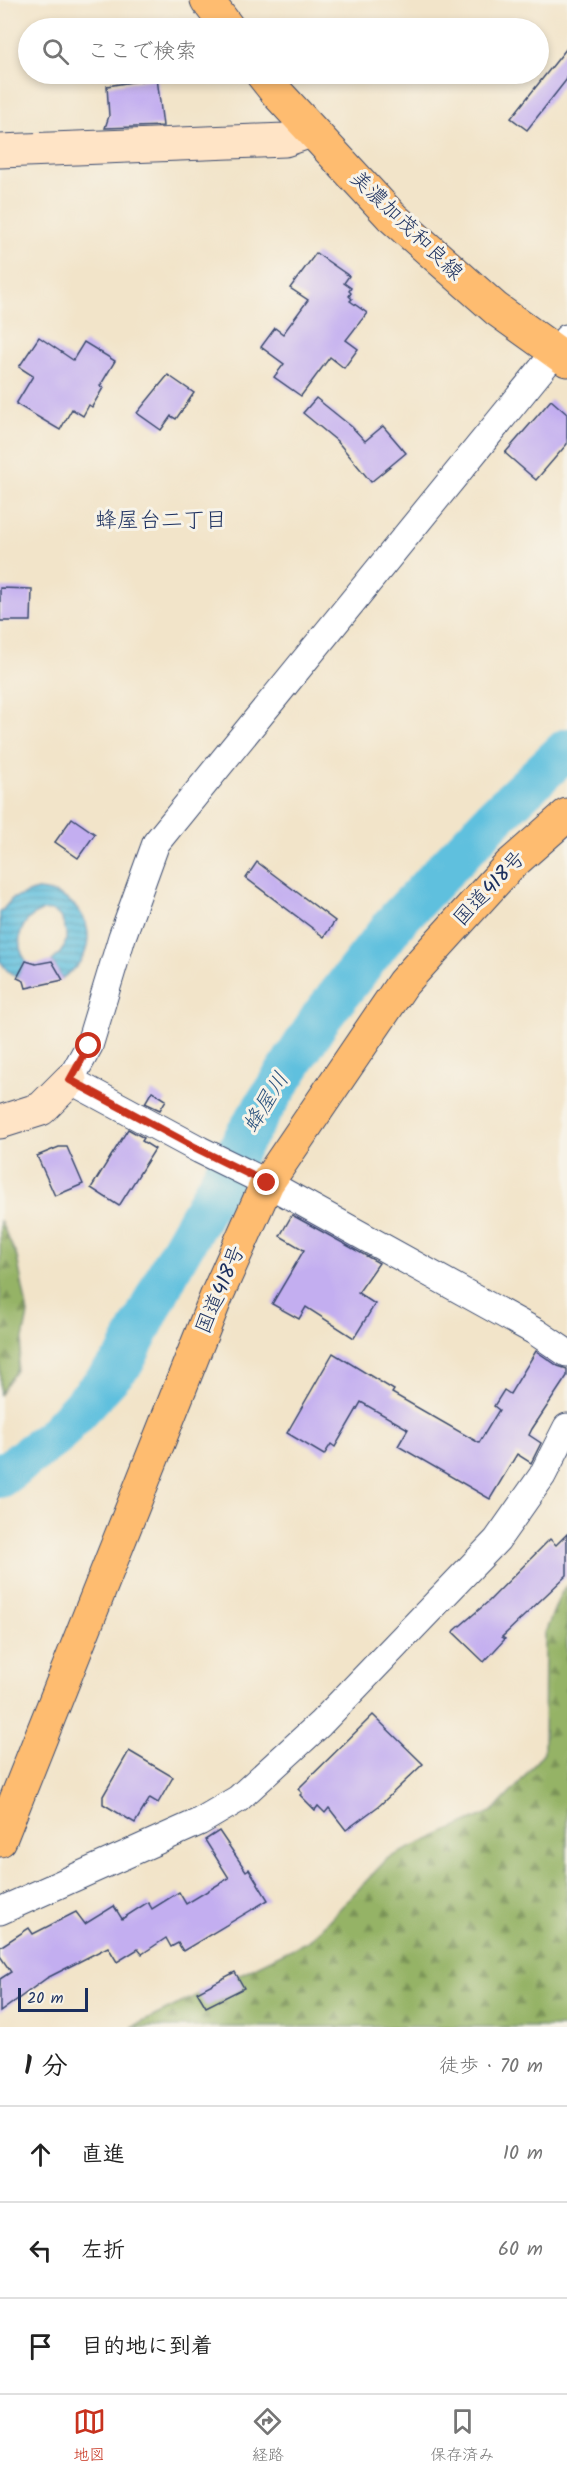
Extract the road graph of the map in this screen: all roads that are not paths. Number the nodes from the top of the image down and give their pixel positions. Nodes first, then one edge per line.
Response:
1 (207, 0) edge
2 (220, 18) edge
3 (271, 84) edge
4 (311, 131) junction
5 (0, 151) edge
6 (564, 350) edge
7 (567, 815) edge
8 (70, 1080) junction
9 (0, 1122) edge
10 (267, 1183) junction
11 (567, 1353) edge
12 (567, 1427) edge
13 (0, 1840) edge
14 (0, 1911) edge

1 - 2 main road
3 - 4 main road, 美濃加茂和良線
4 - 5 street
4 - 6 main road, 美濃加茂和良線
6 - 8 street
7 - 10 main road, 国道418号
8 - 9 street
8 - 10 street
10 - 11 street
10 - 13 main road, 国道418号
12 - 14 street

